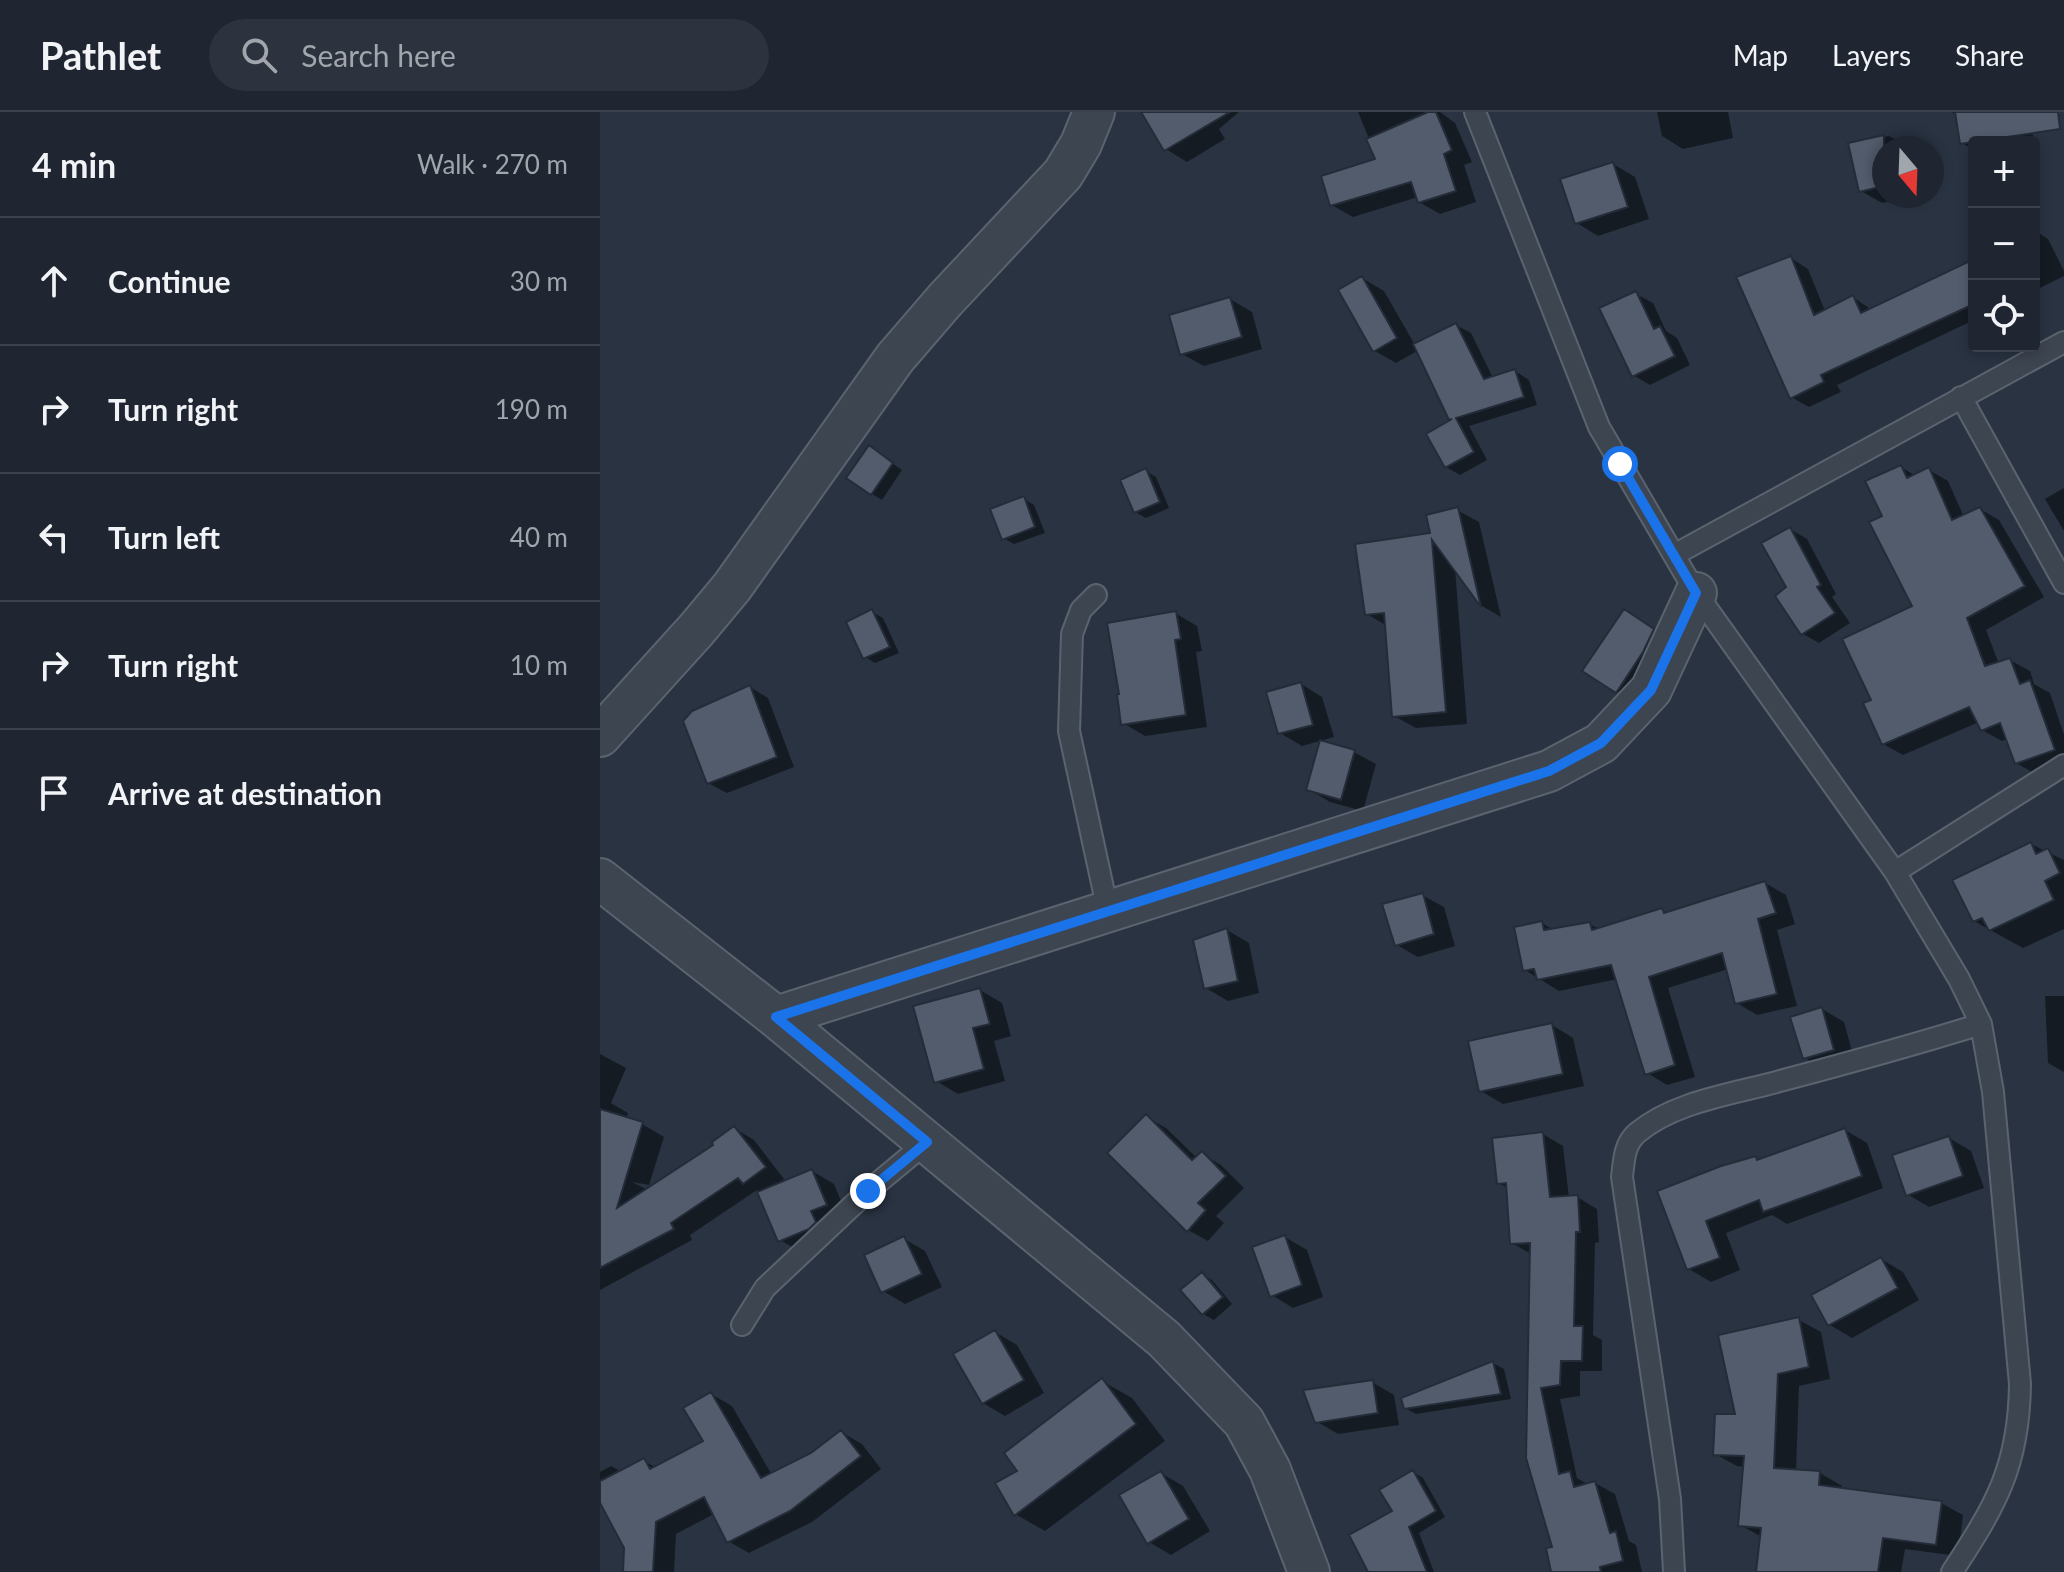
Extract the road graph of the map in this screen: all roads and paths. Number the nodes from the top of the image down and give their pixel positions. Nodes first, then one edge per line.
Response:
1 (1094, 112) edge
2 (1475, 112) edge
3 (2064, 342) edge
4 (1961, 397) junction
5 (1674, 555) junction
6 (2064, 583) edge
7 (1696, 593) junction
8 (1096, 595) dead end
9 (600, 736) edge
10 (2064, 765) edge
11 (1895, 872) junction
12 (600, 879) edge
13 (1108, 911) junction
14 (776, 1017) junction
15 (1981, 1024) junction
16 (927, 1142) junction
17 (742, 1325) dead end
18 (1299, 1571) edge
19 (1674, 1572) edge
20 (1952, 1572) edge

1 - 9 street
2 - 5 lane
3 - 4 lane
4 - 5 lane
4 - 6 lane
5 - 7 lane
7 - 11 lane
7 - 13 street
8 - 13 lane
10 - 11 lane
11 - 15 lane
12 - 14 street
13 - 14 street
14 - 16 street
15 - 19 lane
15 - 20 lane
16 - 17 lane
16 - 18 street

